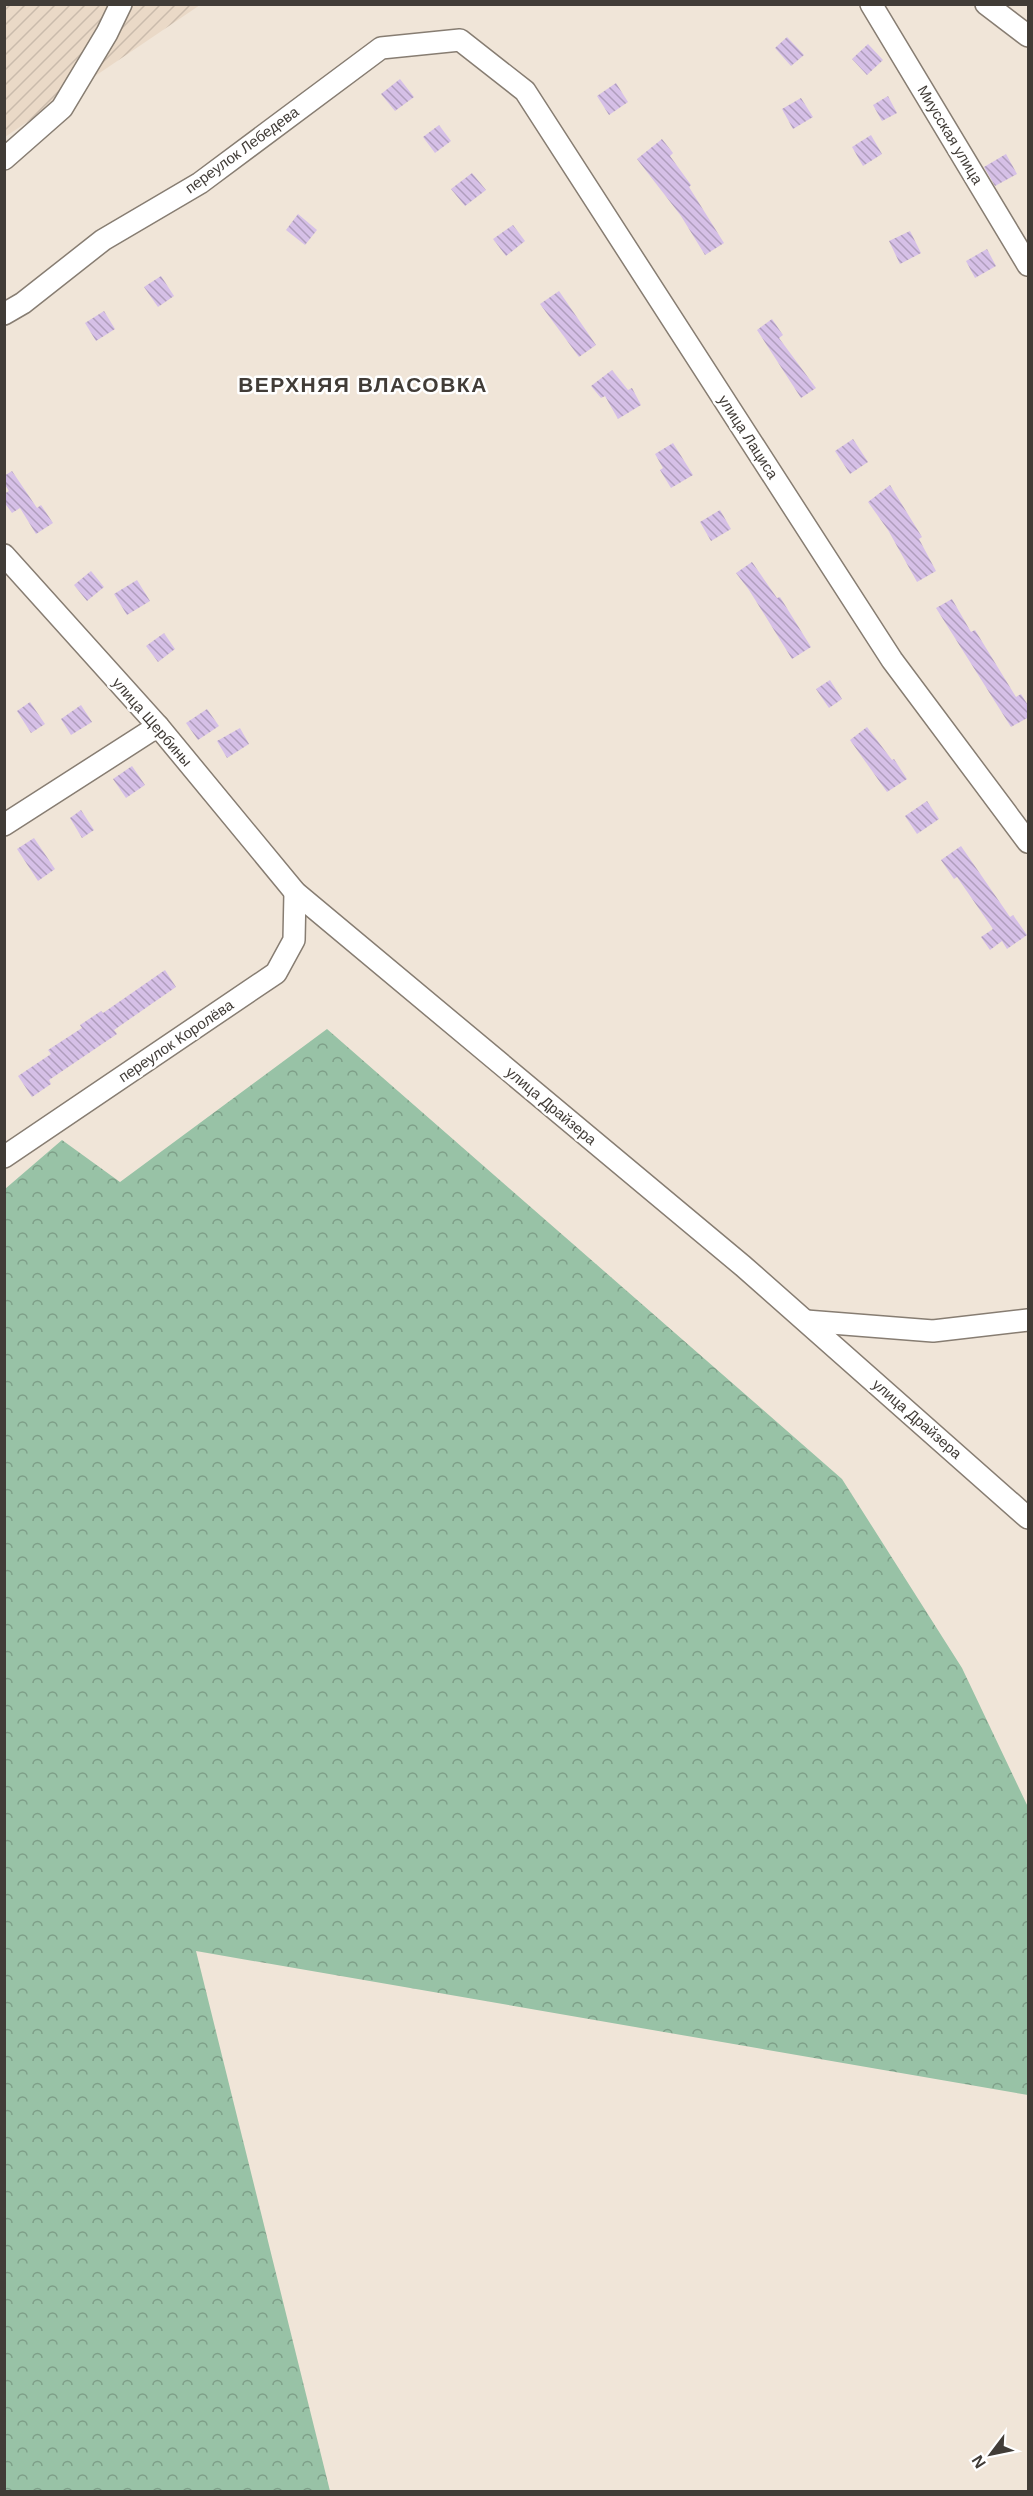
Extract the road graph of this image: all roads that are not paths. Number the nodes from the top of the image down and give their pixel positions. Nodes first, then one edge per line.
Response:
1 (121, 4) edge
2 (871, 4) edge
3 (986, 4) edge
4 (1029, 36) edge
5 (460, 40) joint
6 (4, 159) edge
7 (1029, 265) edge
8 (4, 314) edge
9 (4, 555) edge
10 (158, 726) junction
11 (4, 825) edge
12 (1029, 842) edge
13 (295, 892) junction
14 (4, 1157) edge
15 (1029, 1320) edge
16 (806, 1321) junction
17 (1029, 1518) edge

1 - 6 street
2 - 7 street, Миусская улица
3 - 4 street
5 - 8 street, переулок Лебедева
5 - 12 street, улица Лациса
9 - 10 street, улица Щербины
10 - 11 street
10 - 13 street, улица Щербины
13 - 14 street, переулок Королёва
13 - 16 street, улица Драйзера
15 - 16 street
16 - 17 street, улица Драйзера

